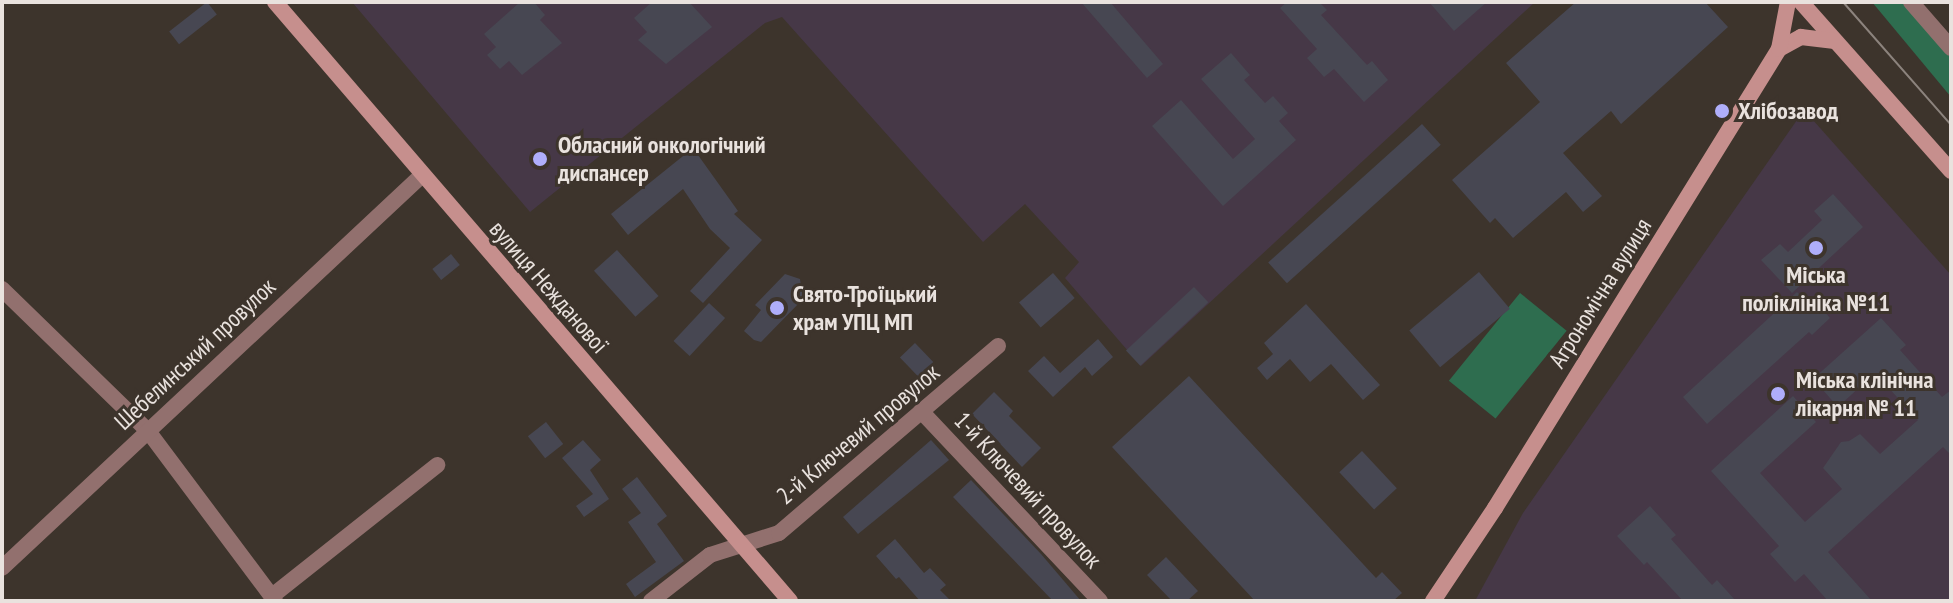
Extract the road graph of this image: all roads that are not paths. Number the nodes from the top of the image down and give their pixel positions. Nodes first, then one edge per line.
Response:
1 (275, 2) edge
2 (1788, 2) edge
3 (1801, 2) edge
4 (1911, 2) edge
5 (1835, 41) junction
6 (1951, 48) edge
7 (1779, 49) junction
8 (1951, 171) edge
9 (421, 176) junction
10 (2, 289) edge
11 (998, 346) dead end
12 (921, 411) junction
13 (148, 431) junction
14 (437, 465) dead end
15 (743, 546) junction
16 (2, 568) edge
17 (274, 599) edge
18 (651, 601) edge
19 (790, 601) edge
20 (1100, 601) edge
21 (1433, 601) edge

1 - 9 street, вулиця Нежданової
2 - 7 street, Агрономічна вулиця
3 - 5 street
4 - 6 street
5 - 7 street
5 - 8 street
7 - 21 street, Агрономічна вулиця
9 - 13 street, Шебелинський провулок
9 - 15 street, вулиця Нежданової
10 - 13 street
11 - 12 street, 2-й Ключевий провулок
12 - 15 street, 2-й Ключевий провулок
12 - 20 street, 1-й Ключевий провулок
13 - 16 street, Шебелинський провулок
13 - 17 street
14 - 17 street
15 - 18 street, 2-й Ключевий провулок
15 - 19 street, вулиця Нежданової

